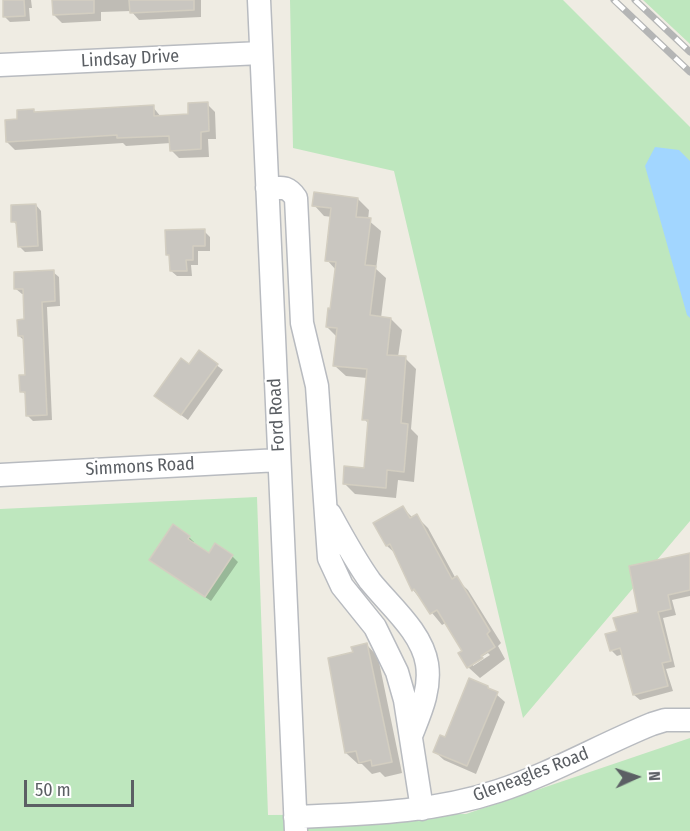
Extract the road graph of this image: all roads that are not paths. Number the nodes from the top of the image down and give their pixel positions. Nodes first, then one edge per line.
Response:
1 (259, 0) edge
2 (261, 53) junction
3 (0, 65) edge
4 (267, 188) junction
5 (279, 460) junction
6 (0, 475) edge
7 (326, 507) junction
8 (690, 720) edge
9 (411, 737) junction
10 (422, 808) junction
11 (295, 824) edge

1 - 2 street, Ford Road
2 - 3 street, Lindsay Drive
2 - 4 street, Ford Road
4 - 5 street, Ford Road
4 - 7 street
5 - 6 street, Simmons Road
5 - 11 street, Ford Road
7 - 9 street
7 - 9 street
8 - 10 street, Gleneagles Road
9 - 10 street
10 - 11 street, Gleneagles Road

